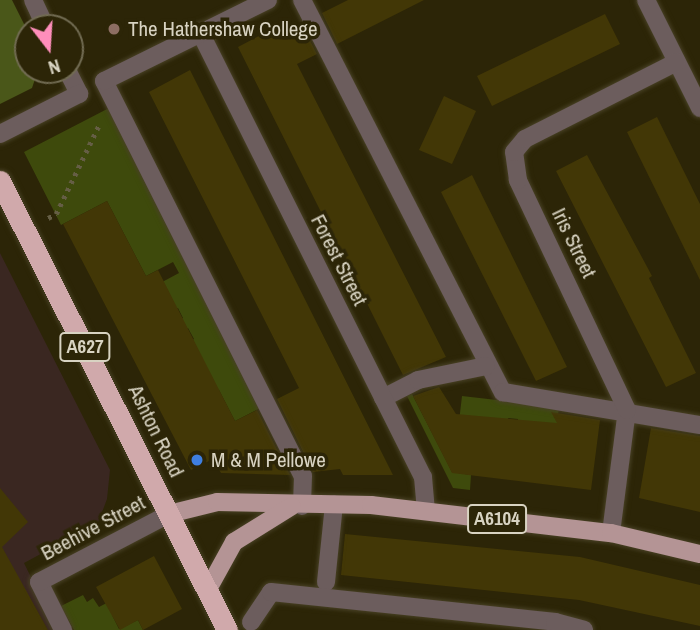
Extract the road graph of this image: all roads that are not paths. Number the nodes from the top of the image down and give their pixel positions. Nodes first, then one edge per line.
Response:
1 (268, 0) edge
2 (302, 0) edge
3 (646, 0) edge
4 (200, 32) junction
5 (677, 62) junction
6 (74, 84) edge
7 (700, 108) edge
8 (0, 134) edge
9 (0, 181) edge
10 (486, 366) junction
11 (383, 398) junction
12 (627, 410) junction
13 (700, 425) edge
14 (334, 504) junction
15 (297, 506) junction
16 (426, 510) junction
17 (169, 514) junction
18 (611, 533) junction
19 (700, 554) edge
20 (326, 582) dead end
21 (208, 592) junction
22 (251, 622) dead end
23 (563, 628) edge
24 (63, 630) edge
25 (227, 630) edge
26 (584, 630) edge

1 - 4 street
2 - 10 street
3 - 5 street
4 - 11 street, Forest Street
4 - 15 street
5 - 7 street
5 - 12 street, Iris Street
6 - 8 street
9 - 17 highway, Ashton Road / A627
10 - 11 street
10 - 12 street
11 - 16 street, Forest Street
12 - 13 street
12 - 18 street
14 - 15 main road, A6104
14 - 16 main road, A6104
14 - 20 street
15 - 17 main road, A6104
15 - 21 main road
16 - 18 main road, A6104
17 - 21 highway, Ashton Road / A627
17 - 24 street, Beehive Street
18 - 19 main road, A6104
21 - 25 highway, Ashton Road / A627
22 - 23 street
23 - 26 street

